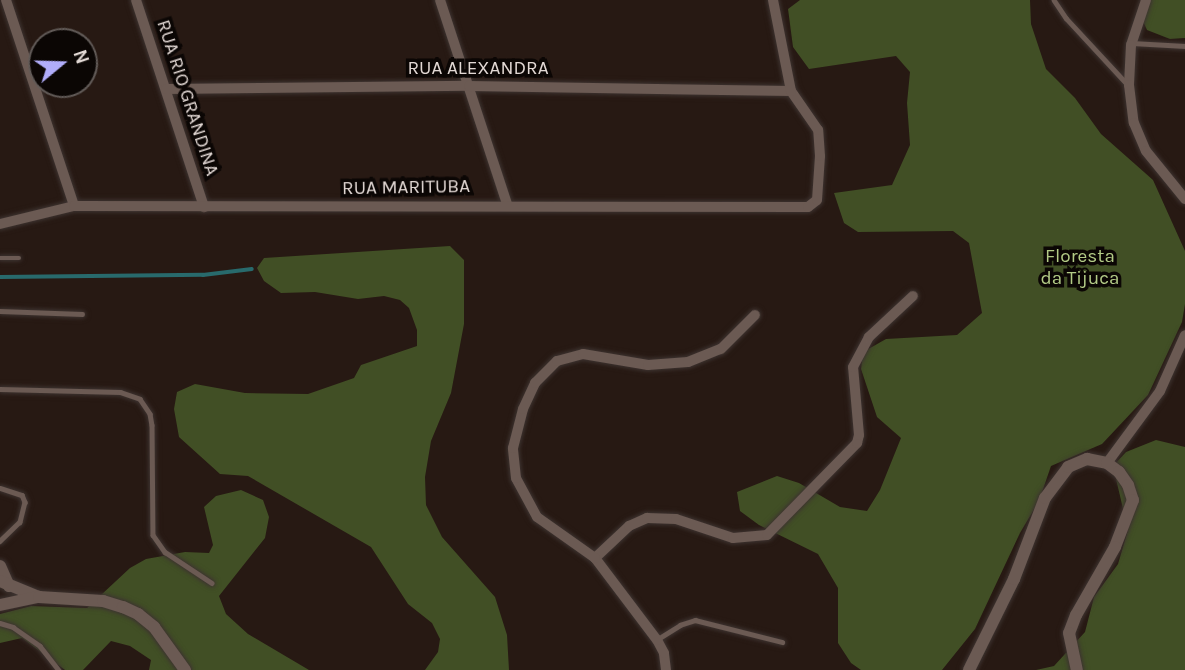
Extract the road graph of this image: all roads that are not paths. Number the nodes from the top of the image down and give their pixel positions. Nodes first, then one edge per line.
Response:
1 (6, 0) edge
2 (136, 0) edge
3 (440, 0) edge
4 (772, 0) edge
5 (1054, 0) edge
6 (1146, 0) edge
7 (1131, 43) junction
8 (1185, 46) edge
9 (1129, 85) junction
10 (469, 86) junction
11 (166, 89) junction
12 (791, 91) junction
13 (1185, 199) edge
14 (507, 204) junction
15 (74, 206) junction
16 (204, 207) junction
17 (0, 224) edge
18 (0, 258) edge
19 (19, 258) dead end
20 (913, 296) dead end
21 (0, 312) edge
22 (82, 314) dead end
23 (755, 315) dead end
24 (1185, 335) edge
25 (0, 388) edge
26 (1107, 463) junction
27 (0, 488) edge
28 (0, 541) edge
29 (595, 558) junction
30 (0, 566) edge
31 (212, 583) dead end
32 (4, 584) edge
33 (39, 597) junction
34 (0, 605) edge
35 (0, 623) edge
36 (657, 640) junction
37 (782, 642) dead end
38 (59, 670) edge
39 (185, 670) edge
40 (666, 670) edge
41 (969, 670) edge
42 (1077, 670) edge

1 - 15 street
2 - 11 street, RUA RIO GRANDINA
3 - 10 street
4 - 12 street
5 - 9 lane
6 - 7 street
7 - 8 lane
7 - 9 street
9 - 13 street
10 - 11 street, RUA ALEXANDRA
10 - 12 street, RUA ALEXANDRA
10 - 14 street
11 - 16 street, RUA RIO GRANDINA
12 - 14 street, RUA MARITUBA
14 - 16 street, RUA MARITUBA
15 - 16 street, RUA MARITUBA
15 - 17 street, RUA MARITUBA
18 - 19 lane
20 - 29 street
21 - 22 lane
23 - 29 street
24 - 26 street
25 - 31 lane
26 - 41 main road
26 - 42 main road
27 - 28 lane
29 - 36 street
30 - 32 main road
32 - 33 main road
33 - 34 main road
33 - 39 main road
35 - 38 lane
36 - 37 lane
36 - 40 street

